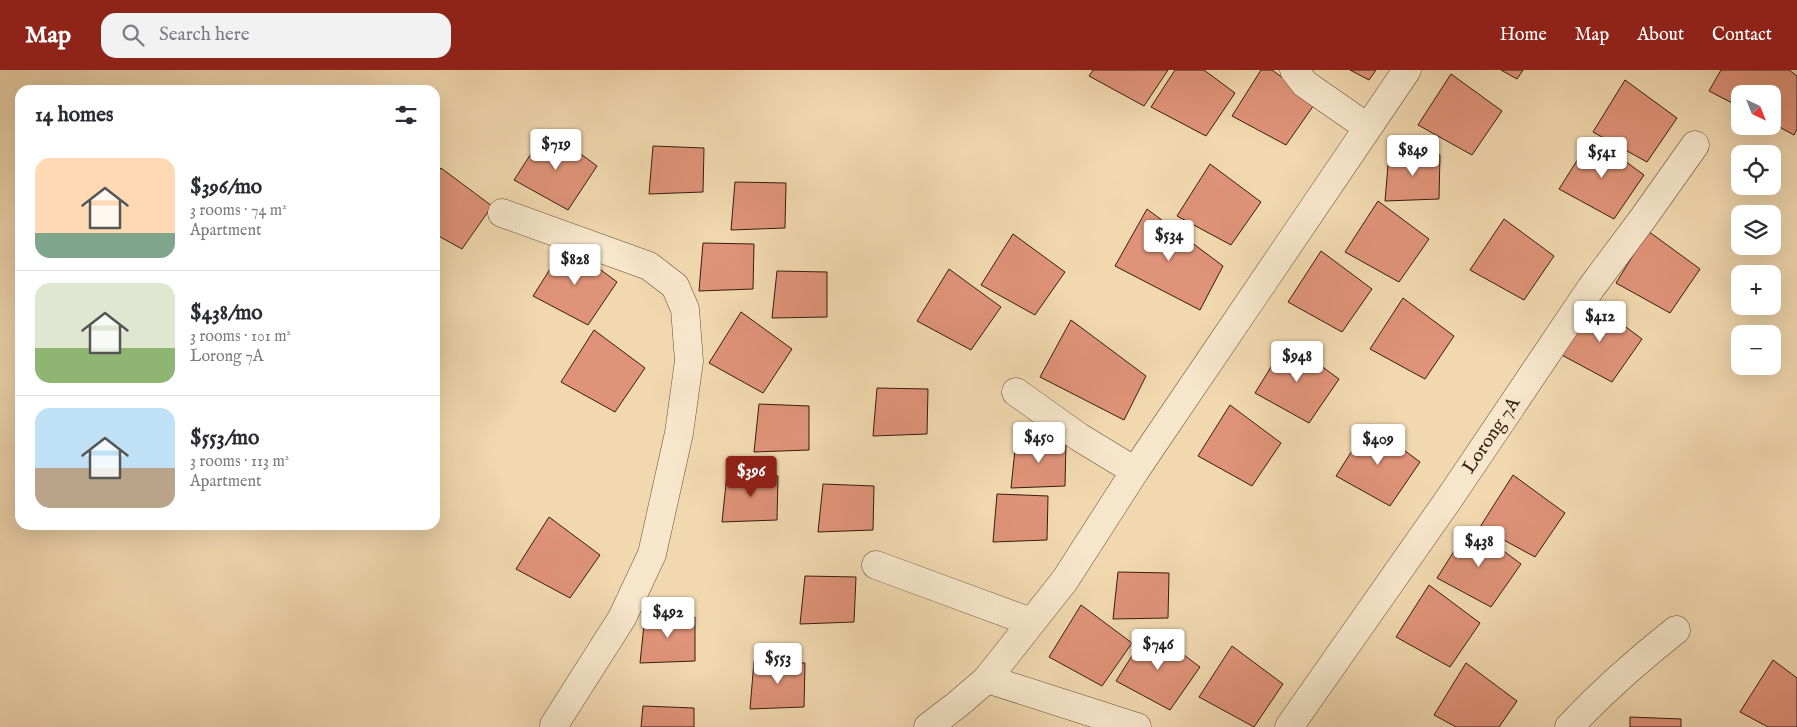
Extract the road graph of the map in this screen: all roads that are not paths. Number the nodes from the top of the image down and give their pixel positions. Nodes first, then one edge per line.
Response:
1 (1294, 70) edge
2 (1407, 70) edge
3 (1367, 127) junction
4 (1694, 144) dead end
5 (502, 213) dead end
6 (1016, 392) dead end
7 (1135, 471) junction
8 (876, 565) dead end
9 (1031, 622) junction
10 (1676, 630) dead end
11 (987, 678) junction
12 (554, 727) edge
13 (928, 727) edge
14 (1137, 727) edge
15 (1289, 727) edge
16 (1568, 727) edge

1 - 3 street
2 - 3 street
3 - 7 street
4 - 15 street, Lorong 7A
5 - 12 street
6 - 7 street
7 - 9 street
8 - 9 street
9 - 11 street
10 - 16 street
11 - 13 street
11 - 14 street

